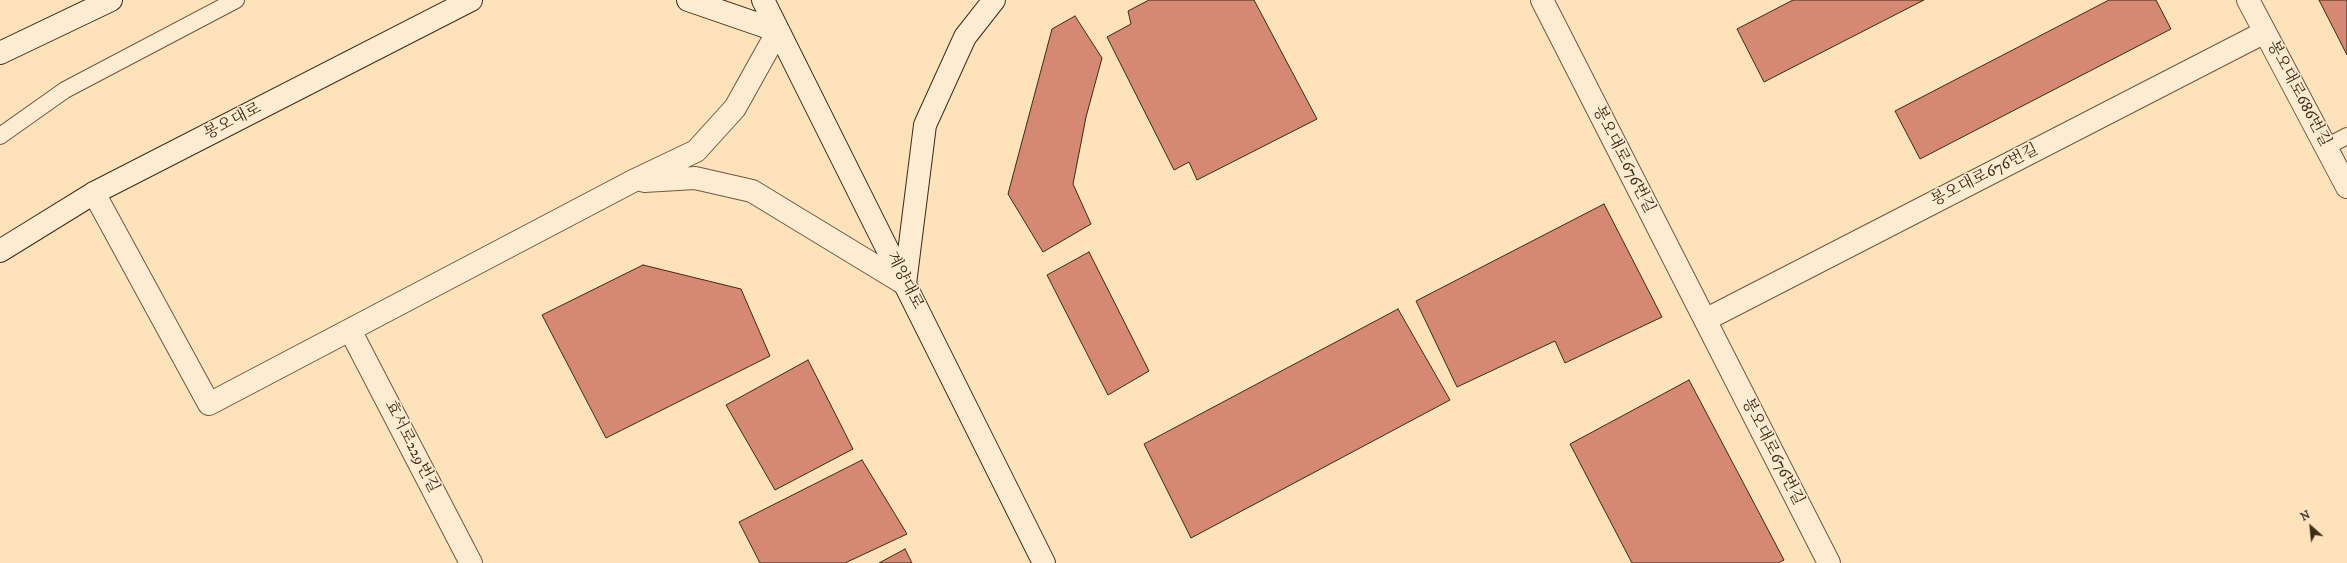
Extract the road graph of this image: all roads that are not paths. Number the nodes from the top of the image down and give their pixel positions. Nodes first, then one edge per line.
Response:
1 (111, 0) edge
2 (236, 0) edge
3 (471, 0) edge
4 (688, 0) edge
5 (763, 0) edge
6 (994, 0) edge
7 (1542, 0) edge
8 (2248, 0) edge
9 (778, 31) junction
10 (2265, 32) junction
11 (0, 53) edge
12 (0, 136) edge
13 (2347, 136) edge
14 (2326, 147) junction
15 (633, 181) junction
16 (2347, 187) edge
17 (94, 193) junction
18 (0, 251) edge
19 (905, 284) junction
20 (1705, 320) junction
21 (350, 330) junction
22 (471, 563) edge
23 (1044, 563) edge
24 (1829, 563) edge

1 - 11 street
2 - 12 lane
3 - 17 street, 봉오대로
4 - 9 street
5 - 9 street, 계양대로
6 - 19 street
7 - 20 street, 봉오대로676번길
8 - 10 street, 봉오대로686번길
9 - 15 street
9 - 19 street, 계양대로
10 - 14 street, 봉오대로686번길
10 - 20 street, 봉오대로676번길
13 - 14 lane
14 - 16 street, 봉오대로686번길
15 - 19 street
15 - 21 street
17 - 18 street, 봉오대로
17 - 21 street
19 - 23 street, 계양대로
20 - 24 street, 봉오대로676번길
21 - 22 street, 효서로229번길

